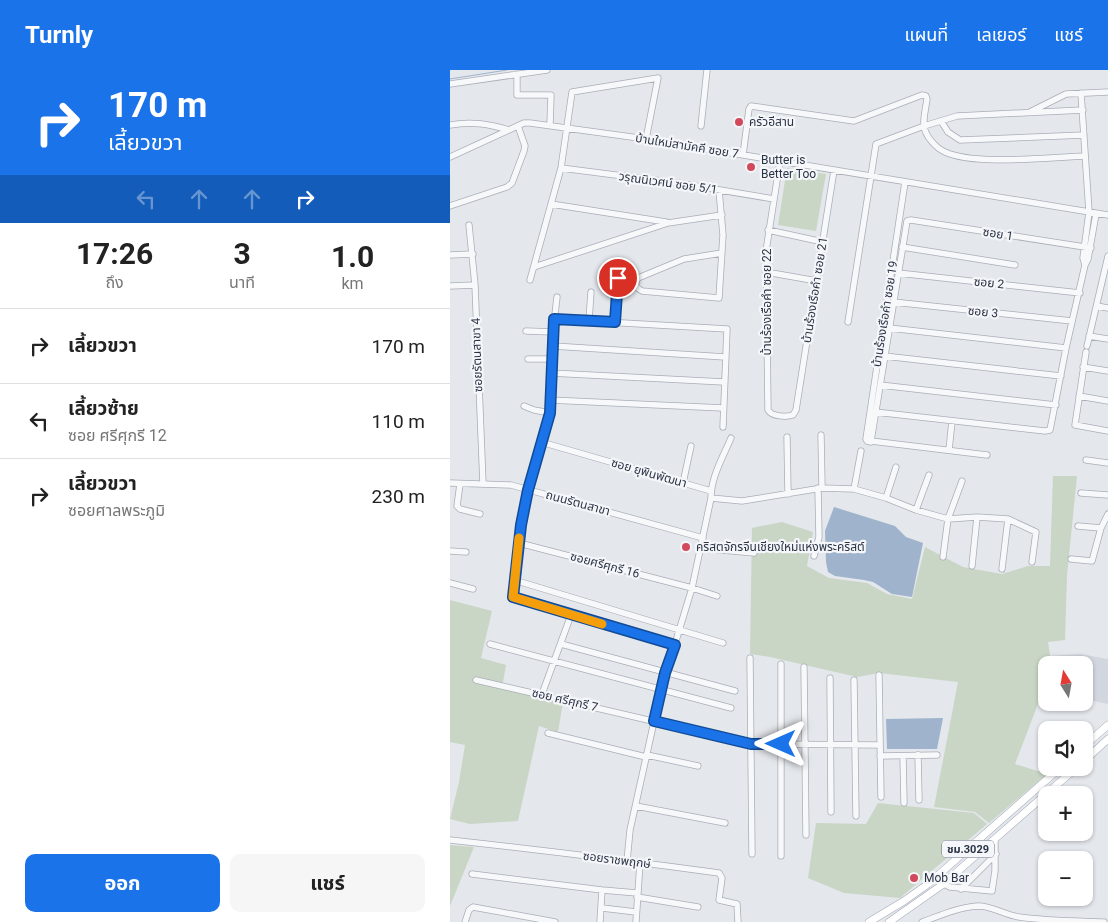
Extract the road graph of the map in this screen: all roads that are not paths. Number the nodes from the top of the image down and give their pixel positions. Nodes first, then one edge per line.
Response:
1 (548, 70) edge
2 (707, 70) edge
3 (517, 74) junction
4 (450, 84) edge
5 (1108, 92) edge
6 (1082, 93) junction
7 (1083, 110) junction
8 (1028, 113) junction
9 (941, 121) junction
10 (450, 125) edge
11 (550, 125) junction
12 (518, 126) junction
13 (701, 126) dead end
14 (924, 126) junction
15 (568, 127) junction
16 (509, 130) junction
17 (1084, 135) junction
18 (646, 139) junction
19 (743, 155) junction
20 (1086, 156) junction
21 (450, 157) edge
22 (780, 161) junction
23 (561, 168) junction
24 (834, 170) junction
25 (870, 176) junction
26 (905, 182) junction
27 (719, 190) junction
28 (774, 199) junction
29 (551, 204) junction
30 (450, 206) edge
31 (1089, 212) junction
32 (1096, 214) junction
33 (722, 215) junction
34 (1108, 216) edge
35 (668, 223) junction
36 (469, 225) dead end
37 (768, 230) junction
38 (823, 242) junction
39 (902, 246) junction
40 (1084, 247) junction
41 (1091, 248) junction
42 (473, 254) junction
43 (722, 254) junction
44 (450, 255) edge
45 (1108, 256) edge
46 (1015, 265) dead end
47 (1085, 265) junction
48 (534, 267) junction
49 (766, 272) junction
50 (898, 273) junction
51 (618, 278) dead end
52 (1106, 279) edge
53 (530, 280) dead end
54 (817, 281) junction
55 (475, 285) junction
56 (450, 286) edge
57 (591, 292) dead end
58 (1080, 293) junction
59 (557, 297) dead end
60 (893, 302) junction
61 (1097, 306) junction
62 (1108, 308) edge
63 (554, 319) junction
64 (589, 320) junction
65 (1072, 321) junction
66 (615, 322) junction
67 (848, 322) dead end
68 (889, 328) junction
69 (526, 331) dead end
70 (553, 332) junction
71 (1089, 336) junction
72 (1108, 339) edge
73 (552, 346) junction
74 (1066, 348) junction
75 (884, 356) junction
76 (725, 357) junction
77 (528, 358) dead end
78 (552, 359) junction
79 (1083, 367) junction
80 (1108, 371) edge
81 (551, 373) junction
82 (1061, 376) junction
83 (724, 382) junction
84 (880, 386) junction
85 (1079, 396) junction
86 (550, 400) junction
87 (1108, 401) edge
88 (1056, 405) junction
89 (524, 406) dead end
90 (724, 408) junction
91 (796, 410) joint
92 (875, 412) junction
93 (550, 413) junction
94 (952, 421) junction
95 (723, 427) dead end
96 (1108, 431) edge
97 (821, 435) dead end
98 (787, 437) dead end
99 (732, 438) dead end
100 (541, 442) junction
101 (871, 442) junction
102 (691, 446) dead end
103 (949, 450) junction
104 (861, 451) dead end
105 (986, 455) dead end
106 (1086, 460) dead end
107 (1108, 463) edge
108 (896, 467) dead end
109 (929, 475) dead end
110 (962, 481) dead end
111 (450, 483) edge
112 (683, 483) junction
113 (460, 484) junction
114 (483, 484) junction
115 (820, 488) junction
116 (854, 489) junction
117 (528, 490) junction
118 (711, 491) junction
119 (1081, 492) dead end
120 (788, 494) junction
121 (1108, 495) edge
122 (711, 498) junction
123 (886, 498) junction
124 (916, 510) junction
125 (480, 514) dead end
126 (1108, 514) edge
127 (977, 518) junction
128 (948, 519) junction
129 (1008, 519) junction
130 (1078, 526) dead end
131 (1101, 528) junction
132 (703, 538) junction
133 (519, 543) junction
134 (700, 548) junction
135 (450, 551) edge
136 (466, 552) dead end
137 (754, 554) dead end
138 (814, 556) dead end
139 (943, 556) dead end
140 (1071, 559) dead end
141 (1032, 562) dead end
142 (972, 566) dead end
143 (1002, 569) dead end
144 (514, 580) junction
145 (450, 583) edge
146 (692, 588) junction
147 (474, 589) dead end
148 (717, 596) dead end
149 (571, 615) junction
150 (681, 629) junction
151 (723, 643) dead end
152 (490, 644) dead end
153 (561, 644) junction
154 (675, 645) junction
155 (750, 658) dead end
156 (553, 660) junction
157 (781, 664) dead end
158 (804, 667) dead end
159 (665, 673) junction
160 (879, 675) dead end
161 (830, 678) dead end
162 (476, 680) dead end
163 (854, 680) dead end
164 (661, 690) junction
165 (735, 691) dead end
166 (542, 694) junction
167 (731, 708) dead end
168 (654, 721) junction
169 (1108, 725) edge
170 (548, 733) dead end
171 (1093, 738) edge
172 (1108, 739) edge
173 (751, 744) junction
174 (781, 744) junction
175 (805, 744) junction
176 (831, 744) junction
177 (855, 745) junction
178 (880, 745) junction
179 (1093, 753) edge
180 (937, 755) dead end
181 (647, 756) junction
182 (880, 756) junction
183 (903, 756) junction
184 (918, 756) junction
185 (698, 766) dead end
186 (1051, 776) edge
187 (1067, 776) edge
188 (881, 797) dead end
189 (919, 800) dead end
190 (904, 803) dead end
191 (636, 806) junction
192 (831, 812) dead end
193 (856, 816) dead end
194 (725, 823) dead end
195 (806, 835) dead end
196 (450, 840) edge
197 (995, 840) junction
198 (752, 854) dead end
199 (996, 854) junction
200 (781, 856) dead end
201 (627, 861) junction
202 (640, 862) junction
203 (472, 874) dead end
204 (944, 884) junction
205 (961, 888) junction
206 (602, 890) junction
207 (637, 895) junction
208 (698, 907) dead end
209 (602, 908) junction
210 (636, 912) junction
211 (464, 922) edge
212 (555, 922) edge
213 (600, 922) edge
214 (636, 922) edge
215 (738, 922) edge
216 (868, 922) edge
217 (889, 922) edge
218 (922, 922) edge
219 (1104, 922) edge

1 - 3 street
2 - 13 street
3 - 4 street
3 - 11 street
5 - 6 street
6 - 7 street
6 - 8 street
7 - 8 street
7 - 17 street
8 - 9 street
9 - 14 street
9 - 17 street
10 - 16 street
11 - 12 street, บ้านใหม่สามัคคี ซอย 7
11 - 15 street, บ้านใหม่สามัคคี ซอย 7
12 - 16 street, บ้านใหม่สามัคคี ซอย 7
12 - 30 street
14 - 19 street
14 - 20 street
14 - 25 street
15 - 18 street, บ้านใหม่สามัคคี ซอย 7
15 - 18 street
15 - 23 street
16 - 21 street, บ้านใหม่สามัคคี ซอย 7
17 - 20 street
18 - 19 street, บ้านใหม่สามัคคี ซอย 7
19 - 22 street, บ้านใหม่สามัคคี ซอย 7
20 - 31 street
22 - 24 street, บ้านใหม่สามัคคี ซอย 7
22 - 28 street, บ้านร้องเรือคำ ซอย 22
23 - 27 street, วรุณนิเวศน์ ซอย 5/1
23 - 29 street
24 - 25 street, บ้านใหม่สามัคคี ซอย 7
24 - 38 street, บ้านร้องเรือคำ ซอย 21
25 - 26 street, บ้านใหม่สามัคคี ซอย 7
25 - 67 street
26 - 31 street, บ้านใหม่สามัคคี ซอย 7
26 - 101 street, บ้านร้องเรือคำ ซอย 19
27 - 28 street, วรุณนิเวศน์ ซอย 5/1
27 - 33 street
28 - 37 street, บ้านร้องเรือคำ ซอย 22
29 - 35 street
29 - 48 street
31 - 32 street, บ้านใหม่สามัคคี ซอย 7
31 - 40 street
32 - 34 street, บ้านใหม่สามัคคี ซอย 7
32 - 41 street
33 - 35 street
33 - 43 street
35 - 48 street
36 - 42 street, ซอยรัตนสาขา 4
37 - 38 street
37 - 49 street, บ้านร้องเรือคำ ซอย 22
38 - 54 street, บ้านร้องเรือคำ ซอย 21
39 - 40 street, ซอย 1
39 - 46 street
39 - 50 street
40 - 41 street, ซอย 1
40 - 47 street
41 - 47 street
42 - 44 street
42 - 55 street, ซอยรัตนสาขา 4
43 - 43 street
45 - 52 street
47 - 58 street
48 - 53 street
49 - 54 street
49 - 91 street, บ้านร้องเรือคำ ซอย 22
50 - 58 street, ซอย 2
50 - 60 street
51 - 66 street
52 - 61 street
54 - 91 street, บ้านร้องเรือคำ ซอย 21
55 - 56 street
55 - 114 street, ซอยรัตนสาขา 4
57 - 64 street
58 - 65 street
59 - 63 street
60 - 65 street, ซอย 3
60 - 68 street
61 - 62 street
61 - 71 street
63 - 64 street
63 - 70 street
64 - 66 street
65 - 74 street
66 - 76 street
68 - 74 street
68 - 75 street
69 - 70 street
70 - 73 street
71 - 72 street
71 - 79 street
73 - 76 street
73 - 78 street
74 - 82 street
75 - 82 street
75 - 84 street
76 - 83 street
77 - 78 street
78 - 81 street
79 - 80 street
79 - 85 street
81 - 83 street
81 - 86 street
82 - 88 street
83 - 90 street
84 - 88 street
84 - 92 street
85 - 87 street
85 - 96 street
86 - 90 street
86 - 93 street
88 - 94 street
89 - 93 street
90 - 95 street
92 - 94 street
92 - 101 street
93 - 100 street
94 - 103 street
97 - 115 street
98 - 120 street
99 - 118 street
100 - 112 street, ซอย ยุพินพัฒนา
100 - 117 street
101 - 103 street
102 - 112 street
103 - 105 street
104 - 116 street
106 - 107 street
108 - 123 street
109 - 124 street
110 - 128 street
111 - 113 street, ถนนรัตนสาขา
112 - 118 street, ซอย ยุพินพัฒนา
113 - 114 street, ถนนรัตนสาขา
113 - 125 street
114 - 117 street, ถนนรัตนสาขา
115 - 116 street
115 - 120 street
115 - 138 street
116 - 123 street
117 - 132 street, ถนนรัตนสาขา
117 - 133 street
118 - 122 street
119 - 121 street
120 - 122 street
122 - 132 street
123 - 124 street
124 - 128 street
126 - 131 street
127 - 128 street
127 - 129 street
127 - 142 street
128 - 139 street
129 - 141 street
129 - 143 street
130 - 131 street
131 - 140 street
132 - 134 street
133 - 144 street
133 - 146 street, ซอยศรีศุกรี 16
134 - 137 street
134 - 146 street
135 - 136 street
144 - 149 street
144 - 150 street
145 - 147 street
146 - 148 street, ซอยศรีศุกรี 16
146 - 150 street
149 - 153 street
149 - 154 street
150 - 151 street
150 - 154 street
152 - 156 street
153 - 156 street
153 - 159 street
154 - 159 street
155 - 173 street
156 - 164 street
156 - 166 street
157 - 174 street
158 - 175 street
159 - 164 street
159 - 165 street
160 - 178 street
161 - 176 street
162 - 166 street, ซอย ศรีศุกรี 7
163 - 177 street
164 - 167 street
164 - 168 street
166 - 168 street, ซอย ศรีศุกรี 7
168 - 173 street, ซอย ศรีศุกรี 7
168 - 181 street
169 - 171 main road
170 - 181 street
172 - 179 main road
173 - 174 street, ซอย ศรีศุกรี 7
173 - 198 street
174 - 175 street, ซอย ศรีศุกรี 7
174 - 200 street
175 - 176 street, ซอย ศรีศุกรี 7
175 - 195 street
176 - 177 street, ซอย ศรีศุกรี 7
176 - 192 street
177 - 178 street, ซอย ศรีศุกรี 7
177 - 193 street
178 - 182 street
180 - 184 street
181 - 185 street
181 - 191 street
182 - 183 street
182 - 188 street
183 - 184 street
183 - 190 street
184 - 189 street
186 - 216 main road, ชม.3029
187 - 197 main road, ชม.3029
191 - 194 street
191 - 201 street
196 - 201 street, ซอยราชพฤกษ์
197 - 199 street
197 - 204 main road, ชม.3029
199 - 205 street
199 - 205 street
201 - 202 street, ซอยราชพฤกษ์
202 - 207 street
202 - 215 street, ซอยราชพฤกษ์
203 - 206 street
204 - 205 street
204 - 217 main road, ชม.3029
206 - 207 street
206 - 209 street
207 - 208 street
207 - 210 street
209 - 210 street
209 - 213 street
210 - 214 street
211 - 212 street
218 - 219 street

